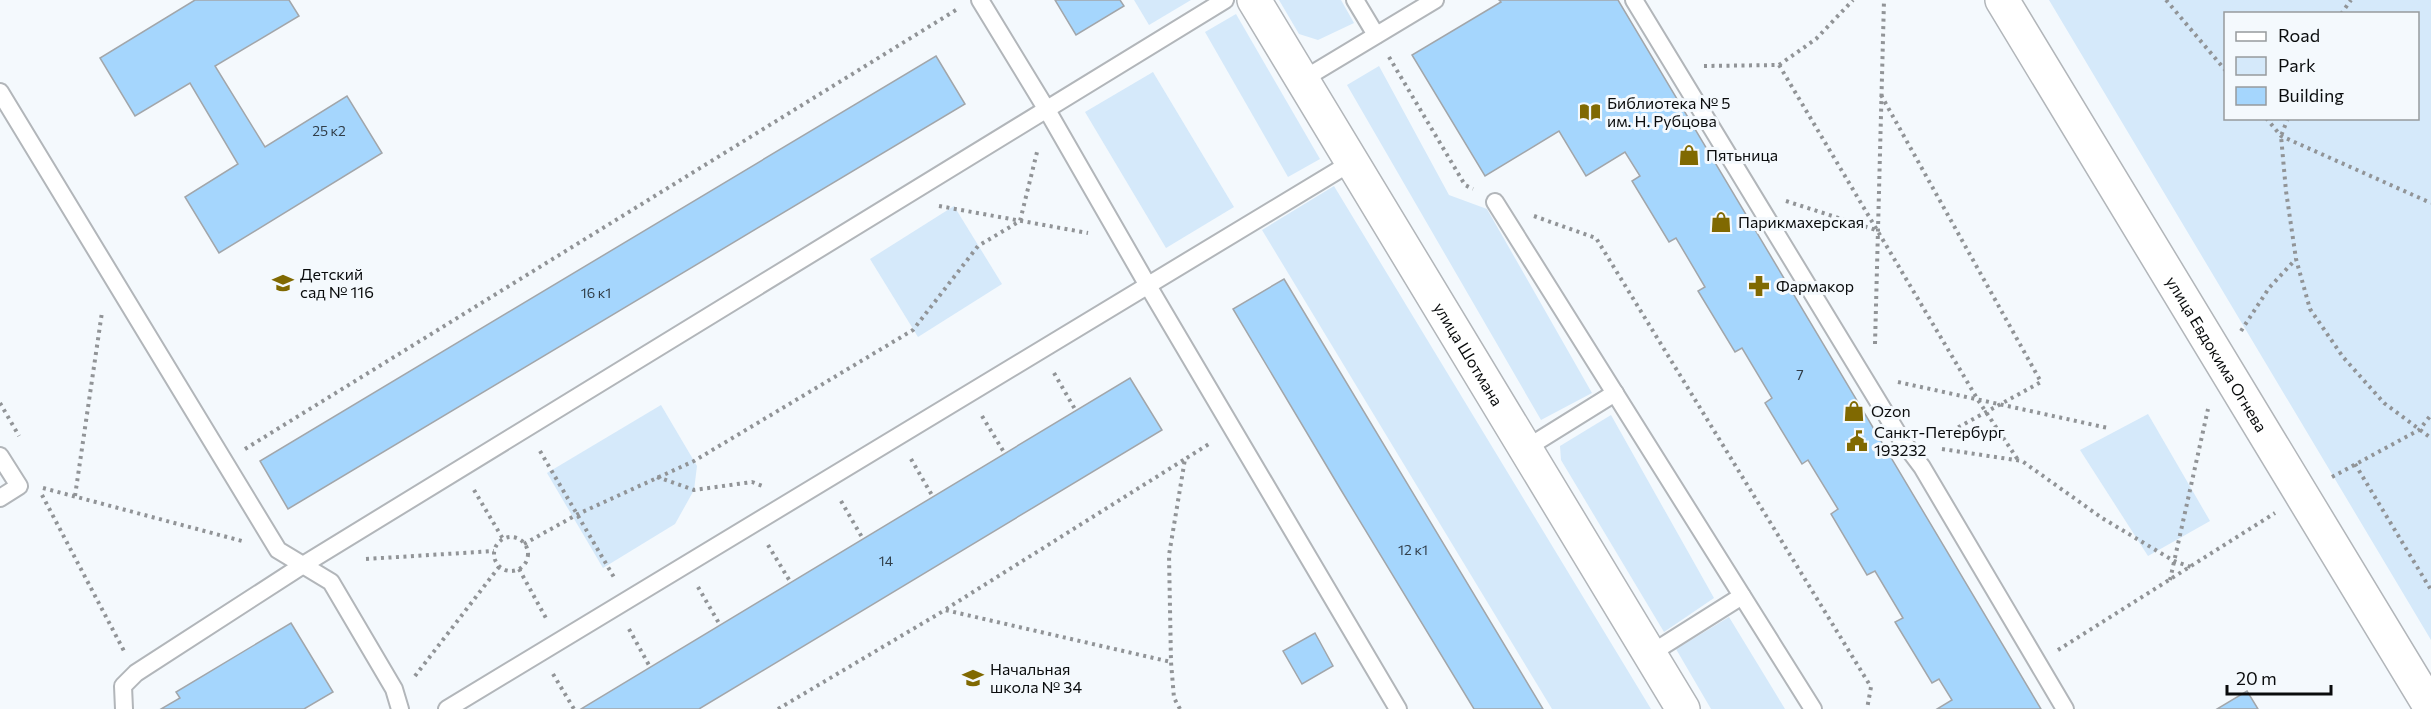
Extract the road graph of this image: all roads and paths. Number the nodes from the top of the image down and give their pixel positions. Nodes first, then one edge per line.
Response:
1 (980, 0) edge
2 (1225, 0) edge
3 (1254, 0) edge
4 (1355, 0) edge
5 (1435, 0) edge
6 (1634, 0) edge
7 (1853, 0) edge
8 (1884, 0) edge
9 (2002, 0) edge
10 (2166, 0) edge
11 (961, 7) dead end
12 (1376, 36) junction
13 (1779, 65) junction
14 (1675, 67) junction
15 (2224, 69) edge
16 (1302, 80) junction
17 (0, 92) edge
18 (1881, 95) junction
19 (1047, 110) junction
20 (2268, 120) edge
21 (2287, 120) edge
22 (2281, 136) junction
23 (1035, 158) dead end
24 (1352, 162) junction
25 (1749, 189) junction
26 (901, 199) junction
27 (1495, 202) junction
28 (2431, 202) edge
29 (1020, 221) junction
30 (1880, 232) junction
31 (1121, 239) junction
32 (108, 269) junction
33 (1147, 284) junction
34 (1040, 349) junction
35 (1873, 385) junction
36 (969, 392) junction
37 (1615, 393) junction
38 (1978, 400) junction
39 (1999, 405) junction
40 (1076, 411) dead end
41 (1986, 412) junction
42 (2431, 415) edge
43 (2108, 428) dead end
44 (2419, 430) junction
45 (897, 436) junction
46 (2431, 438) edge
47 (1901, 439) junction
48 (1206, 446) dead end
49 (1924, 447) junction
50 (1526, 449) junction
51 (243, 450) dead end
52 (540, 451) dead end
53 (1005, 454) dead end
54 (0, 456) edge
55 (1185, 459) junction
56 (2018, 460) junction
57 (2355, 464) junction
58 (657, 477) junction
59 (827, 478) junction
60 (752, 482) dead end
61 (474, 490) dead end
62 (2301, 494) junction
63 (75, 496) junction
64 (933, 497) dead end
65 (0, 498) edge
66 (578, 514) junction
67 (754, 522) junction
68 (503, 539) junction
69 (863, 539) dead end
70 (524, 544) junction
71 (278, 550) junction
72 (494, 551) junction
73 (375, 558) dead end
74 (303, 565) junction
75 (685, 565) junction
76 (499, 567) junction
77 (2191, 567) junction
78 (519, 569) junction
79 (615, 581) dead end
80 (791, 583) dead end
81 (2431, 590) edge
82 (1742, 596) junction
83 (616, 607) junction
84 (945, 610) junction
85 (547, 620) dead end
86 (720, 625) dead end
87 (541, 652) junction
88 (1650, 654) junction
89 (1171, 662) junction
90 (2037, 663) junction
91 (650, 668) dead end
92 (136, 673) junction
93 (415, 676) dead end
94 (2431, 708) edge
95 (124, 709) edge
96 (400, 709) edge
97 (447, 709) edge
98 (574, 709) edge
99 (778, 709) edge
100 (1180, 709) edge
101 (1398, 709) edge
102 (1683, 709) edge
103 (1813, 709) edge
104 (1866, 709) edge
105 (2065, 709) edge

1 - 19 lane
2 - 19 lane
3 - 16 street, улица Шотмана
4 - 12 lane
5 - 12 lane
6 - 14 lane
7 - 13 path
8 - 18 path
9 - 62 street, улица Евдокима Огнева
10 - 15 path
11 - 51 path
12 - 16 lane
12 - 27 path
13 - 14 path
13 - 30 path
14 - 25 lane
16 - 24 street, улица Шотмана
17 - 32 lane
18 - 30 path
18 - 39 path
19 - 26 lane
19 - 31 lane
20 - 22 path
21 - 22 path
22 - 28 path
22 - 44 path
23 - 29 path
24 - 33 lane
24 - 50 street, улица Шотмана
25 - 30 path
25 - 35 lane
26 - 29 path
26 - 74 lane
27 - 37 lane
27 - 104 path
29 - 31 path
29 - 58 path
30 - 35 path
30 - 38 path
31 - 33 lane
32 - 63 path
32 - 71 lane
33 - 34 lane
33 - 101 lane
34 - 36 lane
34 - 40 path
35 - 38 path
35 - 47 lane
36 - 45 lane
36 - 53 path
37 - 50 lane
37 - 82 lane
38 - 39 path
38 - 41 path
39 - 41 path
39 - 43 path
41 - 49 path
41 - 56 path
42 - 44 path
44 - 46 path
44 - 57 path
45 - 59 lane
45 - 64 path
47 - 49 path
47 - 90 lane
48 - 55 path
49 - 56 path
50 - 88 street, улица Шотмана
52 - 66 path
54 - 65 lane
55 - 84 path
55 - 89 path
56 - 77 path
57 - 62 path
57 - 81 path
58 - 60 path
58 - 66 path
59 - 67 lane
59 - 69 path
61 - 68 path
62 - 77 path
62 - 94 street, улица Евдокима Огнева
63 - 71 path
63 - 92 path
66 - 70 path
66 - 79 path
67 - 75 lane
67 - 80 path
68 - 70 path
68 - 72 path
70 - 78 path
71 - 74 lane
72 - 73 path
72 - 76 path
74 - 92 lane
74 - 96 lane
75 - 83 lane
75 - 86 path
76 - 78 path
76 - 93 path
77 - 90 path
78 - 85 path
82 - 88 lane
82 - 103 lane
83 - 87 lane
83 - 91 path
84 - 89 path
84 - 99 path
87 - 97 lane
87 - 98 path
88 - 102 street, улица Шотмана
89 - 100 path
90 - 105 lane
92 - 95 lane

